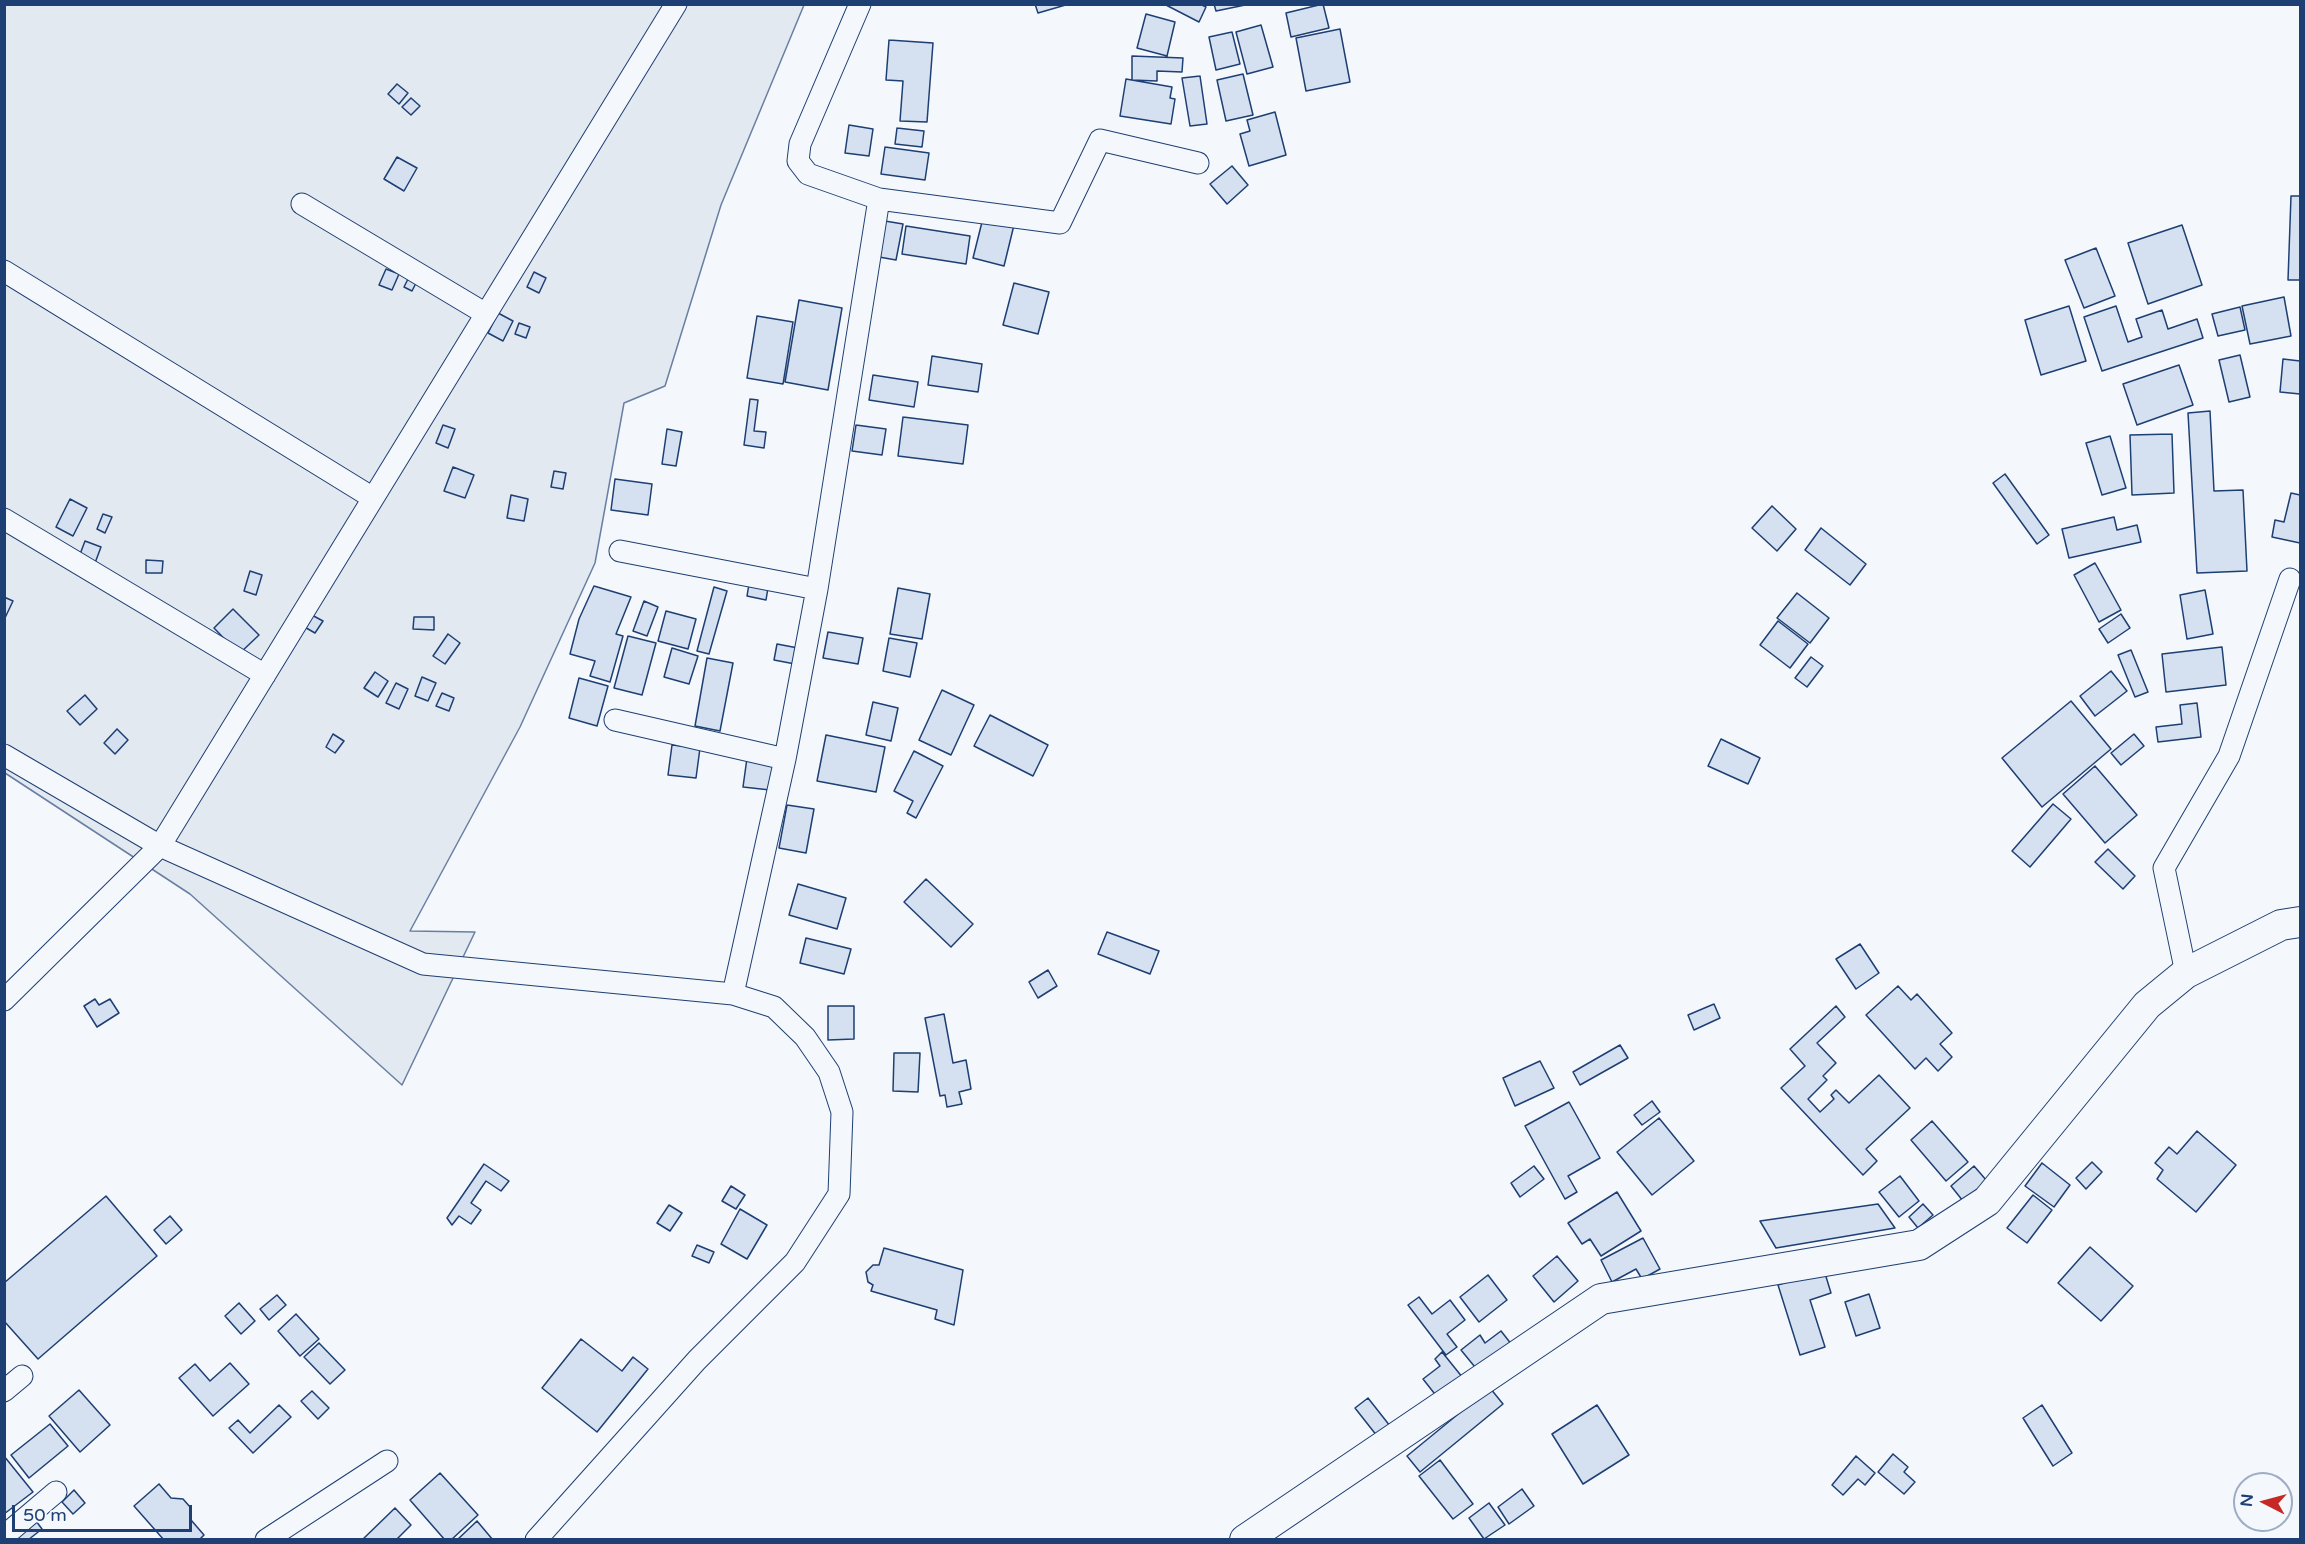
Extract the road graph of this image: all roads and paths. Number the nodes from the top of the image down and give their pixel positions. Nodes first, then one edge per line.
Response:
1 (676, 4) edge
2 (861, 4) edge
3 (1198, 163) dead end
4 (879, 199) junction
5 (302, 204) dead end
6 (4, 271) edge
7 (486, 314) junction
8 (373, 498) junction
9 (4, 519) edge
10 (620, 551) dead end
11 (2290, 579) dead end
12 (817, 590) junction
13 (265, 675) junction
14 (615, 720) dead end
15 (4, 755) edge
16 (785, 759) junction
17 (160, 846) junction
18 (2301, 922) edge
19 (2186, 973) junction
20 (733, 994) junction
21 (4, 1000) edge
22 (22, 1376) dead end
23 (4, 1391) edge
24 (387, 1461) dead end
25 (56, 1492) dead end
26 (4, 1536) edge
27 (266, 1539) edge
28 (536, 1539) edge
29 (1245, 1539) edge

1 - 7 street
2 - 4 street
3 - 4 street
4 - 12 street
5 - 7 street
6 - 8 street
7 - 8 street
8 - 13 street
9 - 13 street
10 - 12 street
11 - 19 street
12 - 16 street
13 - 17 street
14 - 16 street
15 - 17 street
16 - 20 street
17 - 20 street
17 - 21 street
18 - 19 street
19 - 29 street
20 - 28 street
22 - 23 street
24 - 27 street
25 - 26 street

